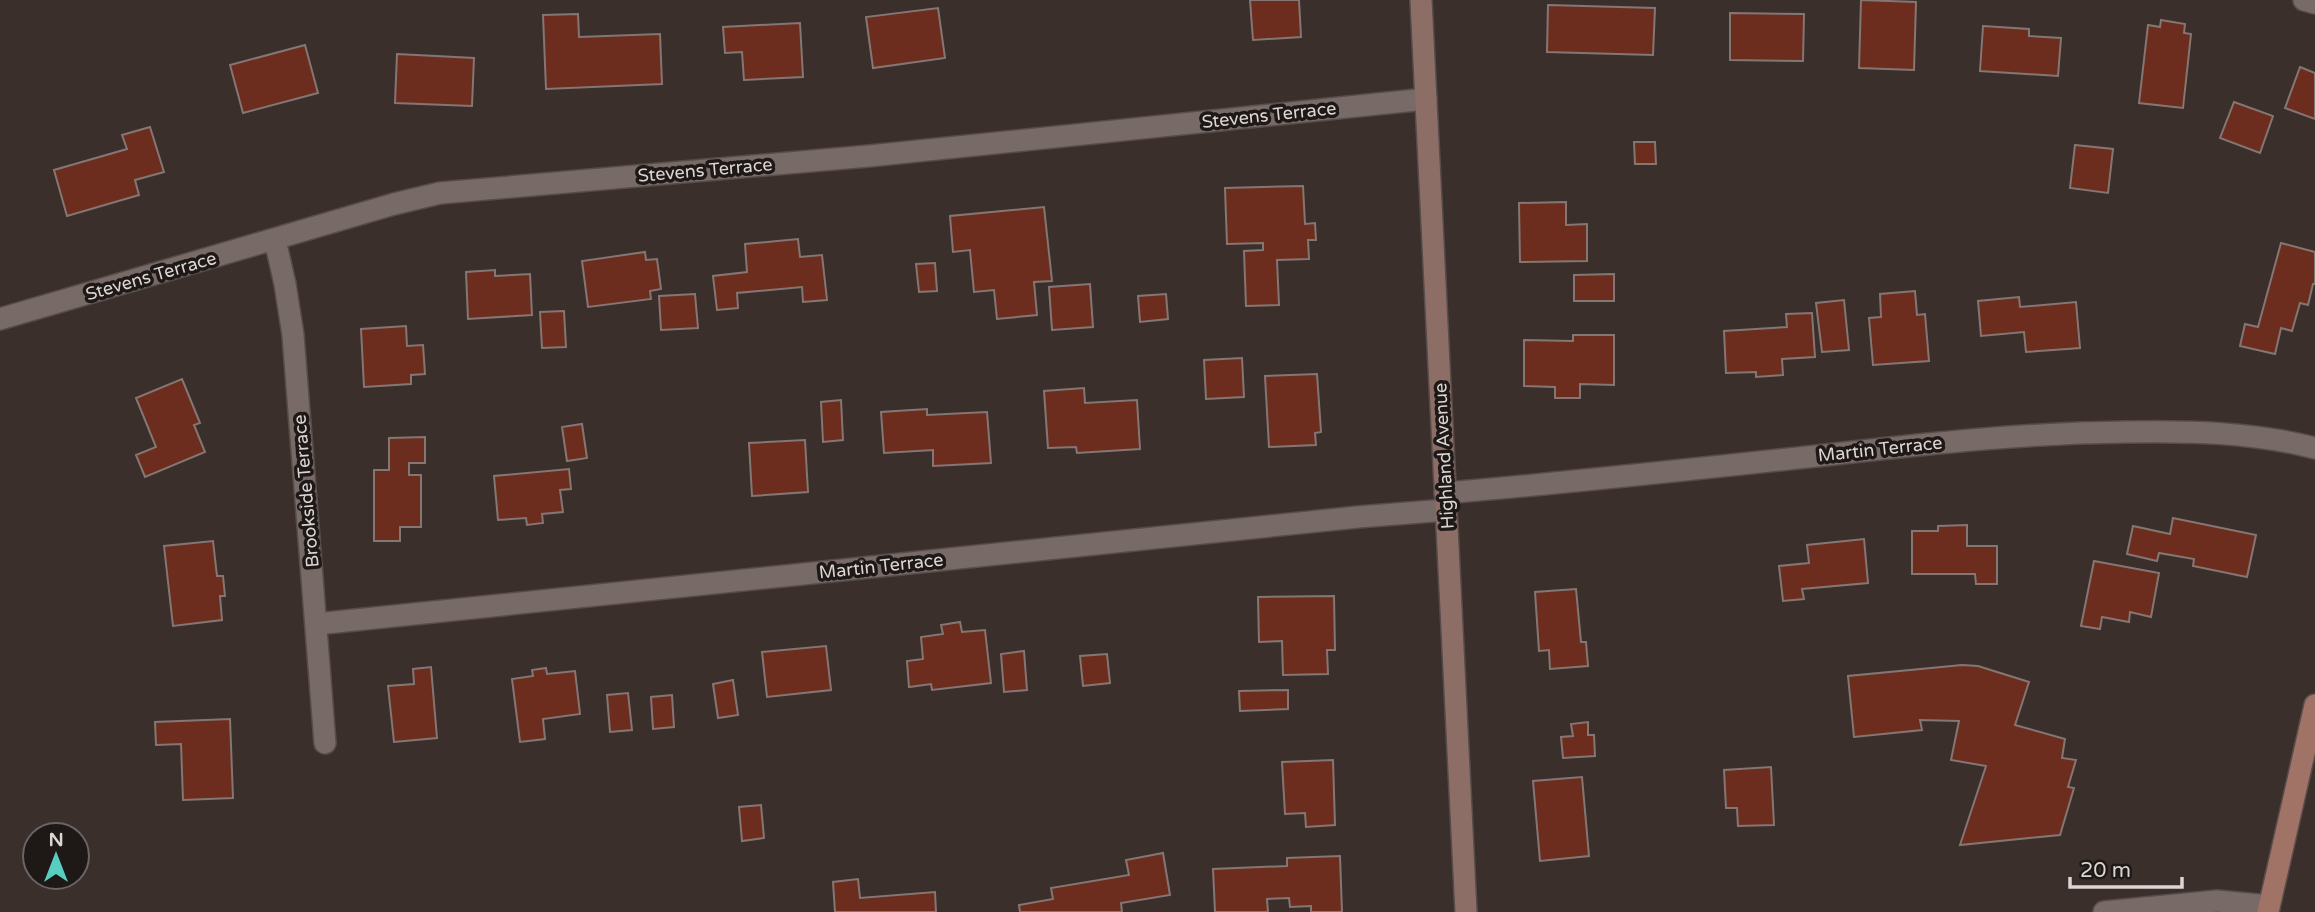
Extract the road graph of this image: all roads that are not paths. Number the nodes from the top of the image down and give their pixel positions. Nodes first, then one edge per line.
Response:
1 (1420, 0) edge
2 (2304, 0) edge
3 (2315, 3) edge
4 (1426, 99) junction
5 (275, 240) junction
6 (0, 319) edge
7 (2315, 448) edge
8 (1446, 501) junction
9 (316, 624) junction
10 (2315, 705) edge
11 (325, 743) dead end
12 (2268, 909) edge
13 (1466, 912) edge
14 (2104, 912) edge

1 - 4 street, Highland Avenue
2 - 3 street
4 - 5 street, Stevens Terrace
4 - 8 street, Highland Avenue
5 - 6 street, Stevens Terrace
5 - 9 street, Brookside Terrace
7 - 8 street, Martin Terrace
8 - 9 street, Martin Terrace
8 - 13 street, Highland Avenue
9 - 11 street, Brookside Terrace
10 - 12 main road
12 - 14 street

